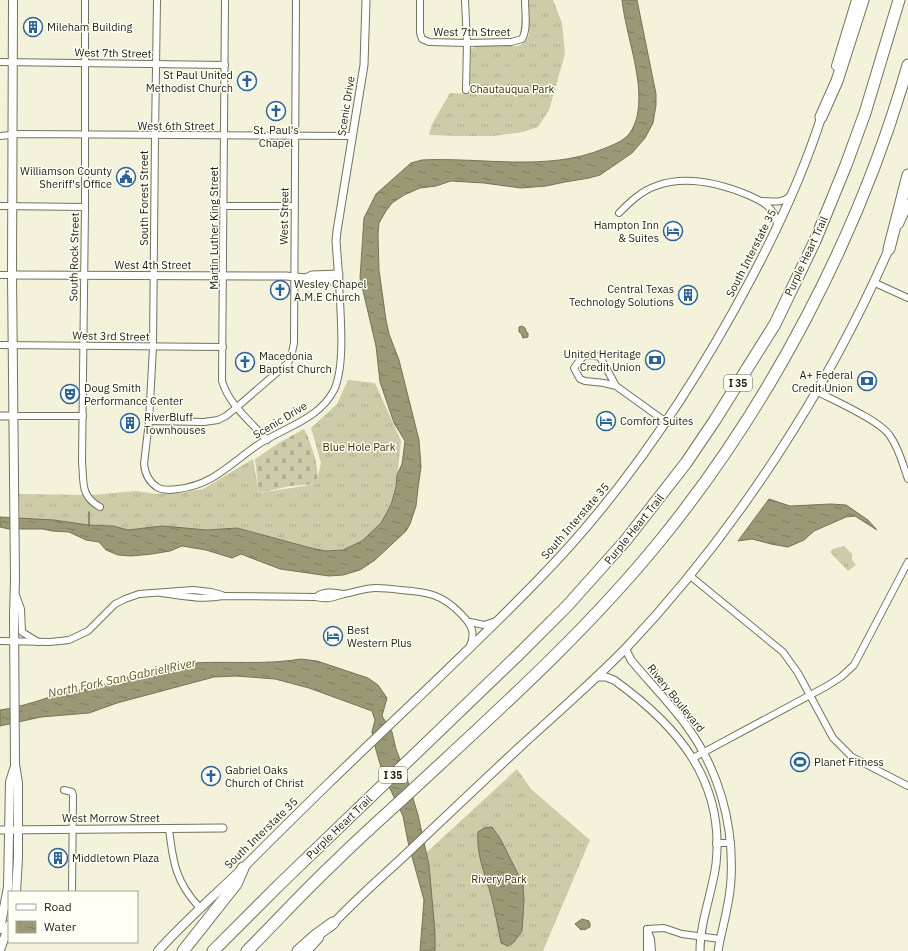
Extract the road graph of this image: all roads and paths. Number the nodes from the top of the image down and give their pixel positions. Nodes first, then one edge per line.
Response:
1 (13, 0) edge
2 (85, 0) edge
3 (157, 0) edge
4 (225, 0) edge
5 (296, 0) edge
6 (366, 0) edge
7 (420, 0) edge
8 (465, 0) edge
9 (525, 0) edge
10 (856, 0) edge
11 (863, 0) edge
12 (899, 0) edge
13 (467, 43) junction
14 (0, 62) edge
15 (13, 62) junction
16 (85, 62) junction
17 (156, 65) junction
18 (225, 65) junction
19 (908, 65) edge
20 (466, 90) dead end
21 (821, 116) junction
22 (85, 135) junction
23 (0, 136) edge
24 (12, 136) junction
25 (154, 136) junction
26 (224, 136) junction
27 (295, 136) junction
28 (352, 136) junction
29 (908, 175) edge
30 (792, 194) junction
31 (762, 201) junction
32 (908, 204) edge
33 (0, 206) edge
34 (13, 206) junction
35 (224, 206) junction
36 (294, 206) junction
37 (85, 207) junction
38 (619, 213) dead end
39 (778, 227) junction
40 (889, 249) junction
41 (0, 276) edge
42 (12, 276) junction
43 (83, 276) junction
44 (154, 276) junction
45 (223, 276) junction
46 (293, 277) junction
47 (339, 278) junction
48 (874, 282) junction
49 (908, 298) edge
50 (0, 345) edge
51 (13, 345) junction
52 (84, 346) junction
53 (154, 347) junction
54 (222, 347) junction
55 (616, 386) junction
56 (816, 391) junction
57 (237, 408) junction
58 (0, 416) edge
59 (13, 416) junction
60 (83, 416) junction
61 (149, 421) junction
62 (666, 422) junction
63 (267, 440) junction
64 (908, 479) edge
65 (100, 507) dead end
66 (908, 562) edge
67 (689, 575) junction
68 (14, 592) junction
69 (498, 620) junction
70 (470, 622) junction
71 (0, 641) edge
72 (15, 642) junction
73 (38, 642) junction
74 (627, 647) junction
75 (470, 648) junction
76 (596, 677) junction
77 (810, 695) junction
78 (704, 753) junction
79 (693, 758) junction
80 (908, 786) edge
81 (64, 790) dead end
82 (223, 828) dead end
83 (73, 829) junction
84 (169, 829) junction
85 (0, 830) edge
86 (14, 830) junction
87 (731, 842) junction
88 (716, 844) junction
89 (243, 868) junction
90 (16, 891) edge
91 (72, 891) edge
92 (199, 907) junction
93 (2, 910) edge
94 (336, 920) junction
95 (8, 928) edge
96 (0, 929) edge
97 (647, 929) junction
98 (701, 936) junction
99 (720, 939) junction
100 (0, 950) edge
101 (158, 951) edge
102 (183, 951) edge
103 (213, 951) edge
104 (247, 951) edge
105 (298, 951) edge
106 (308, 951) edge
107 (647, 951) edge
108 (652, 951) edge
109 (700, 951) edge
110 (718, 951) edge

1 - 15 main road
2 - 16 street, South Rock Street
3 - 17 street, South Forest Street
4 - 18 street, Martin Luther King Street
5 - 27 street, West Street
6 - 28 street, Scenic Drive
7 - 13 street, West 7th Street
8 - 13 street
9 - 13 street, West 7th Street
10 - 21 main road, South Interstate 35
11 - 21 highway
12 - 103 highway, Purple Heart Trail / I 35
13 - 20 street
14 - 15 street, West 7th Street
15 - 16 street, West 7th Street
15 - 24 main road
16 - 17 street, West 7th Street
16 - 22 street, South Rock Street
17 - 18 street, West 7th Street
17 - 25 street, South Forest Street
18 - 26 street, Martin Luther King Street
19 - 104 highway, Purple Heart Trail / I 35
21 - 30 main road, South Interstate 35
22 - 24 street, West 6th Street
22 - 25 street, West 6th Street
22 - 37 street, South Rock Street
23 - 24 street, West 6th Street
24 - 34 main road
25 - 26 street, West 6th Street
25 - 44 street, South Forest Street
26 - 27 street, West 6th Street
26 - 35 street, Martin Luther King Street
27 - 28 street, West 6th Street
27 - 36 street, West Street
28 - 47 street, Scenic Drive
29 - 40 highway
30 - 31 street
30 - 39 main road, South Interstate 35
31 - 38 street
31 - 39 street
32 - 40 main road
33 - 34 street
34 - 37 street
34 - 42 main road
35 - 36 street
35 - 45 street, Martin Luther King Street
36 - 46 street, West Street
37 - 43 street, South Rock Street
39 - 62 main road, South Interstate 35
40 - 48 main road
41 - 42 street, West 4th Street
42 - 43 street, West 4th Street
42 - 51 main road
43 - 44 street, West 4th Street
43 - 52 street, South Rock Street
44 - 45 street, West 4th Street
44 - 53 street, South Forest Street
45 - 46 street, West 4th Street
45 - 54 street, Martin Luther King Street
46 - 47 street, West 4th Street
46 - 57 street, West Street
47 - 63 street, Scenic Drive
48 - 49 street
48 - 56 main road
50 - 51 street, West 3rd Street
51 - 52 street, West 3rd Street
51 - 59 main road
52 - 53 street, West 3rd Street
52 - 60 street, South Rock Street
53 - 54 street, West 3rd Street
53 - 61 street, South Forest Street
54 - 57 street, Martin Luther King Street
55 - 55 street
55 - 62 street
56 - 64 street
56 - 67 main road
57 - 61 street, West Street
57 - 63 street, Martin Luther King Street
58 - 59 street
59 - 60 street
59 - 68 main road
60 - 65 street, South Rock Street
61 - 63 street, Scenic Drive
62 - 69 main road, South Interstate 35
66 - 77 street
67 - 74 main road
67 - 77 street
68 - 72 main road
68 - 73 street
69 - 70 street
69 - 75 main road, South Interstate 35
70 - 73 street
70 - 75 street
71 - 72 street
72 - 73 street
72 - 86 main road
74 - 76 main road
74 - 78 street, Rivery Boulevard
75 - 89 main road, South Interstate 35
76 - 79 street, Rivery Boulevard
76 - 94 main road
77 - 78 street
77 - 80 street
78 - 79 street
78 - 87 street, Rivery Boulevard
79 - 88 street, Rivery Boulevard
81 - 83 street
82 - 84 street, West Morrow Street
83 - 84 street, West Morrow Street
83 - 86 street, West Morrow Street
83 - 91 street
84 - 92 street
85 - 86 street, West Morrow Street
86 - 90 main road
86 - 93 main road
87 - 88 street
87 - 99 street, Rivery Boulevard
88 - 98 street, Rivery Boulevard
89 - 92 main road, South Interstate 35
89 - 102 highway
92 - 101 main road, South Interstate 35
93 - 96 main road
94 - 105 highway
94 - 106 main road
95 - 100 main road
97 - 98 street
97 - 107 street
97 - 108 street
98 - 99 street
98 - 109 street, Rivery Boulevard
99 - 110 street, Rivery Boulevard

